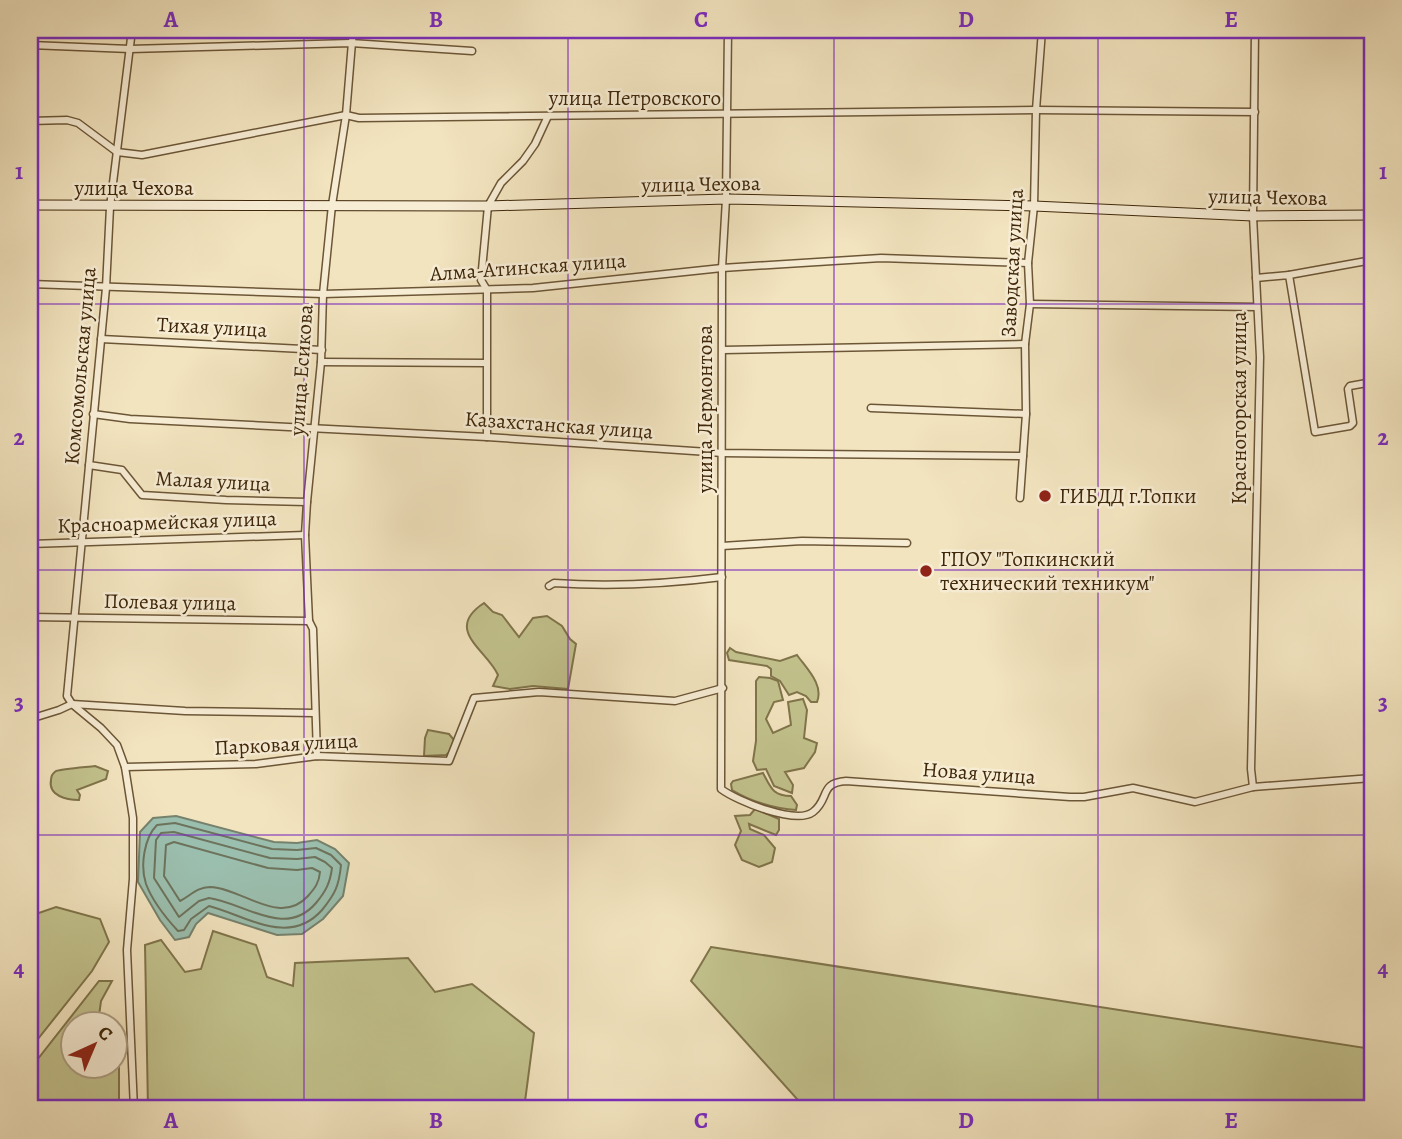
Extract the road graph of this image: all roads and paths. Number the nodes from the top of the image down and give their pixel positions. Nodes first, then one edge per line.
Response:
1 (132, 30) edge
2 (353, 30) edge
3 (728, 30) edge
4 (1042, 30) edge
5 (1255, 30) edge
6 (351, 43) junction
7 (30, 45) edge
8 (130, 49) junction
9 (472, 51) dead end
10 (1036, 110) junction
11 (1255, 112) junction
12 (346, 115) junction
13 (726, 115) junction
14 (548, 116) junction
15 (30, 121) edge
16 (117, 152) junction
17 (726, 199) junction
18 (30, 205) edge
19 (332, 205) junction
20 (488, 206) junction
21 (1034, 206) junction
22 (110, 207) junction
23 (1372, 215) edge
24 (1253, 216) junction
25 (1372, 260) edge
26 (1028, 263) junction
27 (722, 268) junction
28 (1289, 275) junction
29 (1256, 278) junction
30 (30, 284) edge
31 (106, 288) junction
32 (487, 290) junction
33 (323, 294) junction
34 (1030, 304) junction
35 (1257, 307) junction
36 (101, 339) junction
37 (1025, 344) junction
38 (322, 350) junction
39 (723, 350) junction
40 (321, 362) junction
41 (486, 363) junction
42 (1372, 382) edge
43 (871, 408) dead end
44 (93, 414) junction
45 (1026, 414) junction
46 (315, 429) junction
47 (487, 437) junction
48 (723, 453) junction
49 (1023, 456) junction
50 (89, 465) junction
51 (1020, 498) dead end
52 (307, 502) junction
53 (305, 534) junction
54 (80, 543) junction
55 (907, 543) dead end
56 (30, 544) edge
57 (722, 546) junction
58 (722, 577) junction
59 (549, 586) dead end
60 (30, 617) edge
61 (73, 618) junction
62 (309, 621) junction
63 (723, 688) junction
64 (72, 704) junction
65 (314, 713) junction
66 (30, 719) edge
67 (317, 756) junction
68 (125, 767) junction
69 (1372, 778) edge
70 (1253, 787) junction
71 (721, 789) joint
72 (134, 1109) edge

1 - 8 street, Комсомольская улица
2 - 6 street, улица Есикова
3 - 13 street, улица Лермонтова
4 - 10 street, Заводская улица
5 - 11 street, Красногорская улица
6 - 8 street
6 - 9 street
6 - 12 street, улица Есикова
7 - 8 street
8 - 16 street, Комсомольская улица
10 - 11 street, улица Петровского
10 - 13 street, улица Петровского
10 - 21 street, Заводская улица
11 - 24 street, Красногорская улица
12 - 14 street, улица Петровского
12 - 16 street, улица Петровского
12 - 19 street, улица Есикова
13 - 14 street, улица Петровского
13 - 17 street, улица Лермонтова
14 - 20 street
15 - 16 street
16 - 22 street, Комсомольская улица
17 - 20 street, улица Чехова
17 - 21 street, улица Чехова
17 - 27 street, улица Лермонтова
18 - 22 street, улица Чехова
19 - 20 street, улица Чехова
19 - 22 street, улица Чехова
19 - 33 street, улица Есикова
20 - 32 street
21 - 24 street, улица Чехова
21 - 26 street, Заводская улица
22 - 31 street, Комсомольская улица
23 - 24 street, улица Чехова
24 - 29 street, Красногорская улица
25 - 28 street
26 - 27 street, Алма-Атинская улица
26 - 34 street, Заводская улица
27 - 32 street, Алма-Атинская улица
27 - 39 street, улица Лермонтова
28 - 29 street
28 - 42 street
29 - 35 street, Красногорская улица
30 - 31 street, Алма-Атинская улица
31 - 33 street, Алма-Атинская улица
31 - 36 street, Комсомольская улица
32 - 33 street, Алма-Атинская улица
32 - 41 street
33 - 38 street, улица Есикова
34 - 35 street
34 - 37 street, Заводская улица
35 - 70 street, Красногорская улица
36 - 38 street, Тихая улица
36 - 44 street, Комсомольская улица
37 - 39 street
37 - 45 street, Заводская улица
38 - 40 street, улица Есикова
39 - 48 street, улица Лермонтова
40 - 41 street
40 - 46 street, улица Есикова
41 - 47 street
43 - 45 street
44 - 46 street, Казахстанская улица
44 - 50 street, Комсомольская улица
45 - 49 street, Заводская улица
46 - 47 street, Казахстанская улица
46 - 52 street, улица Есикова
47 - 48 street, Казахстанская улица
48 - 49 street, Казахстанская улица
48 - 57 street, улица Лермонтова
49 - 51 street, Заводская улица
50 - 52 street, Малая улица
50 - 54 street, Комсомольская улица
52 - 53 street, улица Есикова
53 - 54 street, Красноармейская улица
53 - 62 street, улица Есикова
54 - 56 street, Красноармейская улица
54 - 61 street, Комсомольская улица
55 - 57 street
57 - 58 street, улица Лермонтова
58 - 59 street
58 - 63 street, улица Лермонтова
60 - 61 street, Полевая улица
61 - 62 street, Полевая улица
61 - 64 street, Комсомольская улица
62 - 65 street, улица Есикова
63 - 67 street, Парковая улица
63 - 71 street, улица Лермонтова
64 - 65 street
64 - 66 street
64 - 68 street
65 - 67 street, улица Есикова
67 - 68 street, Парковая улица
68 - 72 street
69 - 70 street, Новая улица
70 - 71 street, Новая улица

